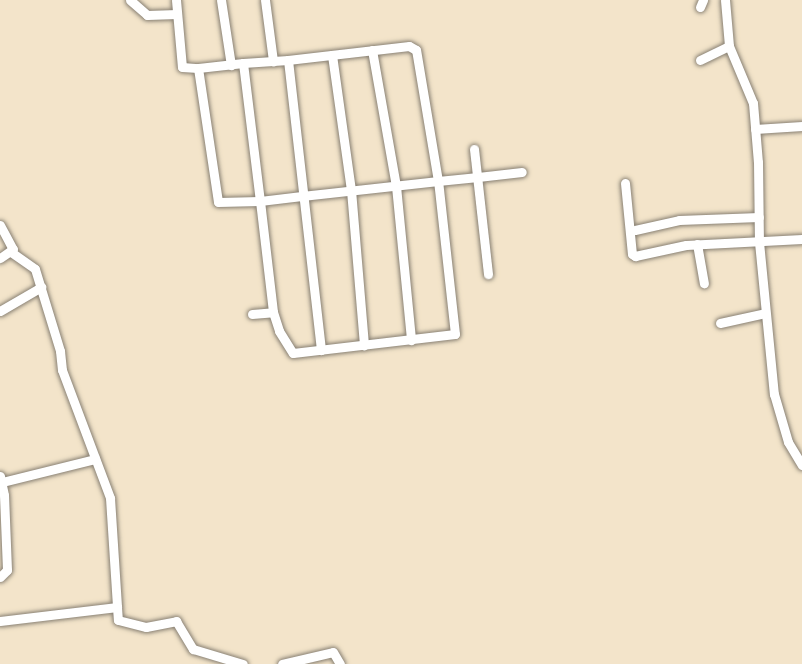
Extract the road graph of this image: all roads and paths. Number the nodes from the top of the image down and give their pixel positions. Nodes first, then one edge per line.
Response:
1 (130, 0) edge
2 (176, 0) edge
3 (221, 0) edge
4 (265, 0) edge
5 (725, 0) edge
6 (177, 14) junction
7 (729, 46) junction
8 (372, 50) junction
9 (332, 55) junction
10 (288, 60) junction
11 (700, 60) dead end
12 (273, 61) junction
13 (243, 63) junction
14 (231, 65) junction
15 (198, 68) junction
16 (802, 126) edge
17 (755, 129) junction
18 (474, 149) dead end
19 (522, 172) dead end
20 (478, 177) junction
21 (438, 181) junction
22 (625, 183) dead end
23 (396, 186) junction
24 (351, 190) junction
25 (302, 196) junction
26 (260, 201) junction
27 (759, 217) junction
28 (0, 225) edge
29 (635, 230) dead end
30 (802, 239) edge
31 (759, 242) junction
32 (697, 244) junction
33 (11, 252) junction
34 (0, 258) edge
35 (488, 274) dead end
36 (704, 283) dead end
37 (41, 287) junction
38 (0, 310) edge
39 (273, 312) junction
40 (765, 313) junction
41 (252, 314) dead end
42 (720, 323) dead end
43 (411, 340) junction
44 (364, 345) junction
45 (321, 350) junction
46 (95, 459) junction
47 (802, 465) edge
48 (1, 479) edge
49 (0, 577) edge
50 (117, 607) junction
51 (0, 621) edge
52 (243, 664) edge
53 (282, 664) edge
54 (340, 664) edge

1 - 6 street
2 - 6 street
3 - 14 street
4 - 12 street
5 - 7 street
6 - 15 street
7 - 11 street
7 - 17 street
8 - 9 street
8 - 21 street
8 - 23 street
9 - 10 street
9 - 24 street
10 - 12 street
10 - 25 street
12 - 13 street
13 - 14 street
13 - 26 street
14 - 15 street
15 - 26 street
16 - 17 street
17 - 27 street
18 - 20 street
19 - 20 street
20 - 21 street
20 - 35 street
21 - 23 street
21 - 43 street
22 - 32 street
23 - 24 street
23 - 43 street
24 - 25 street
24 - 44 street
25 - 26 street
25 - 45 street
26 - 39 street
27 - 29 street
27 - 31 street
28 - 33 street
30 - 31 street
31 - 32 street
31 - 40 street
32 - 36 street
33 - 34 street
33 - 37 street
37 - 38 street
37 - 46 street
39 - 41 street
39 - 45 street
40 - 42 street
40 - 47 street
43 - 44 street
44 - 45 street
46 - 48 street
46 - 50 street
48 - 49 street
50 - 51 street
50 - 52 street
53 - 54 street

